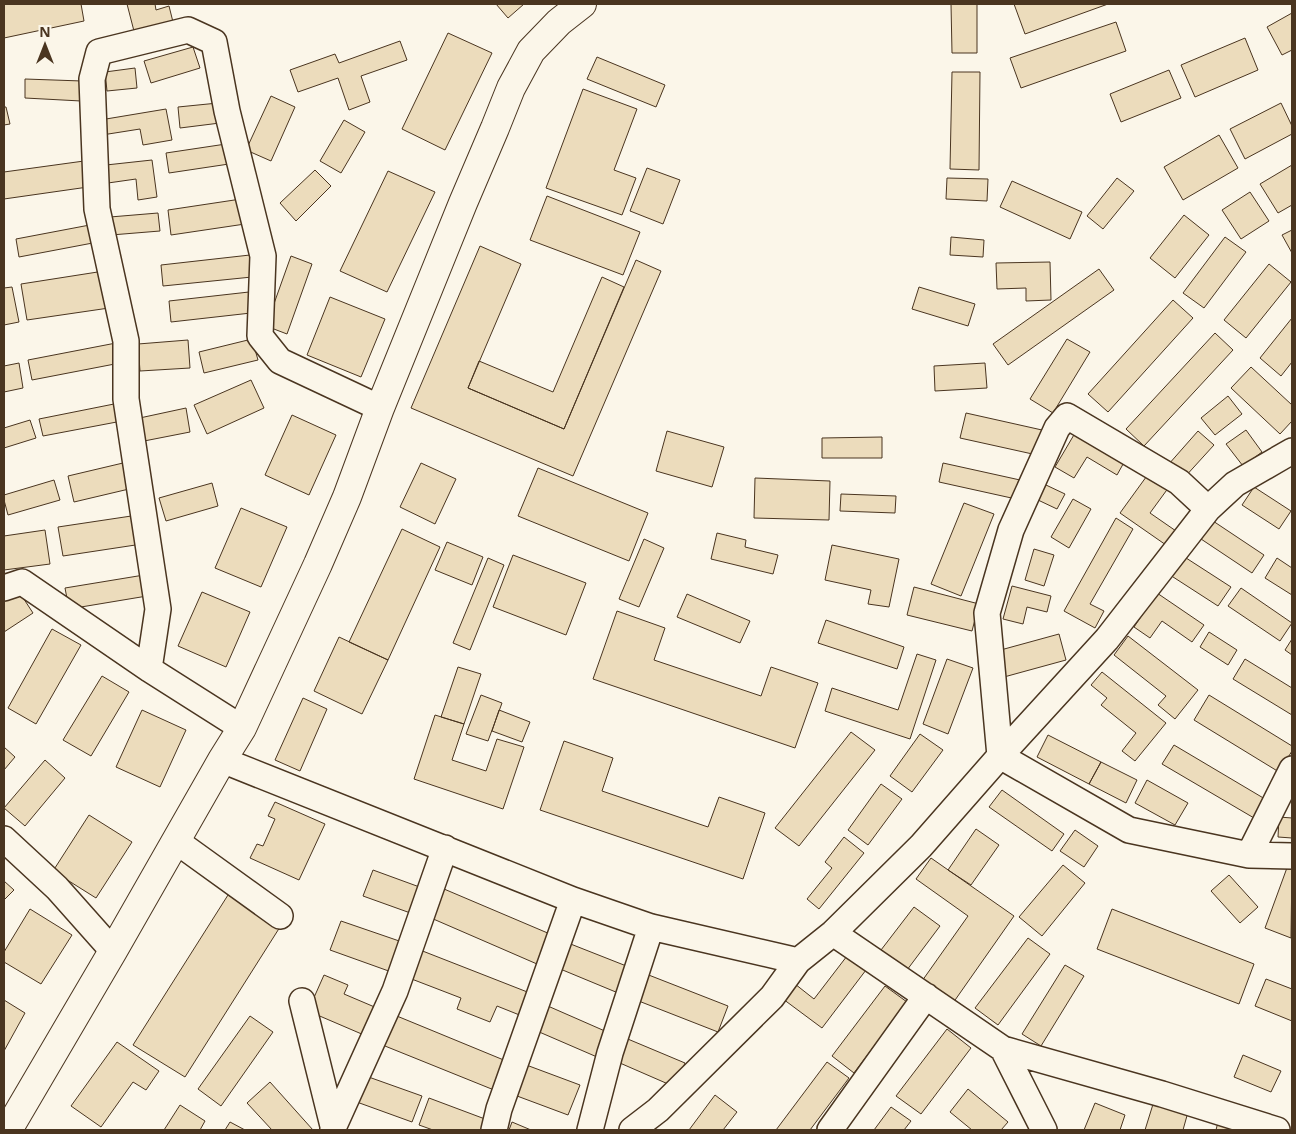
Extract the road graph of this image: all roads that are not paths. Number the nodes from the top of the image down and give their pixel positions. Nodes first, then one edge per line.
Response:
1 (582, 4) edge
2 (380, 408) junction
3 (1292, 451) edge
4 (1208, 509) junction
5 (4, 588) edge
6 (149, 669) junction
7 (242, 728) junction
8 (1000, 756) junction
9 (222, 760) junction
10 (1292, 769) edge
11 (4, 839) edge
12 (176, 841) junction
13 (445, 848) junction
14 (1248, 855) junction
15 (1292, 856) edge
16 (573, 900) junction
17 (280, 916) dead end
18 (651, 928) junction
19 (833, 933) junction
20 (113, 951) junction
21 (798, 961) junction
22 (926, 996) junction
23 (302, 1001) dead end
24 (1003, 1049) junction
25 (333, 1129) edge
26 (8, 1130) edge
27 (494, 1130) edge
28 (590, 1130) edge
29 (632, 1130) edge
30 (830, 1130) edge
31 (1044, 1130) edge
32 (1277, 1130) edge

1 - 2 street
2 - 6 street
2 - 7 street
3 - 4 street
4 - 8 street
4 - 8 street
5 - 6 street
6 - 7 street
7 - 9 street
8 - 14 street
8 - 19 street
9 - 12 street
9 - 13 street
10 - 14 street
11 - 20 street
12 - 17 street
12 - 20 street
13 - 16 street
13 - 25 street
14 - 15 street
16 - 18 street
16 - 27 street
18 - 21 street
18 - 28 street
19 - 21 street
19 - 22 street
20 - 26 street
21 - 29 street
22 - 24 street
22 - 30 street
23 - 25 street
24 - 31 street
24 - 32 street

